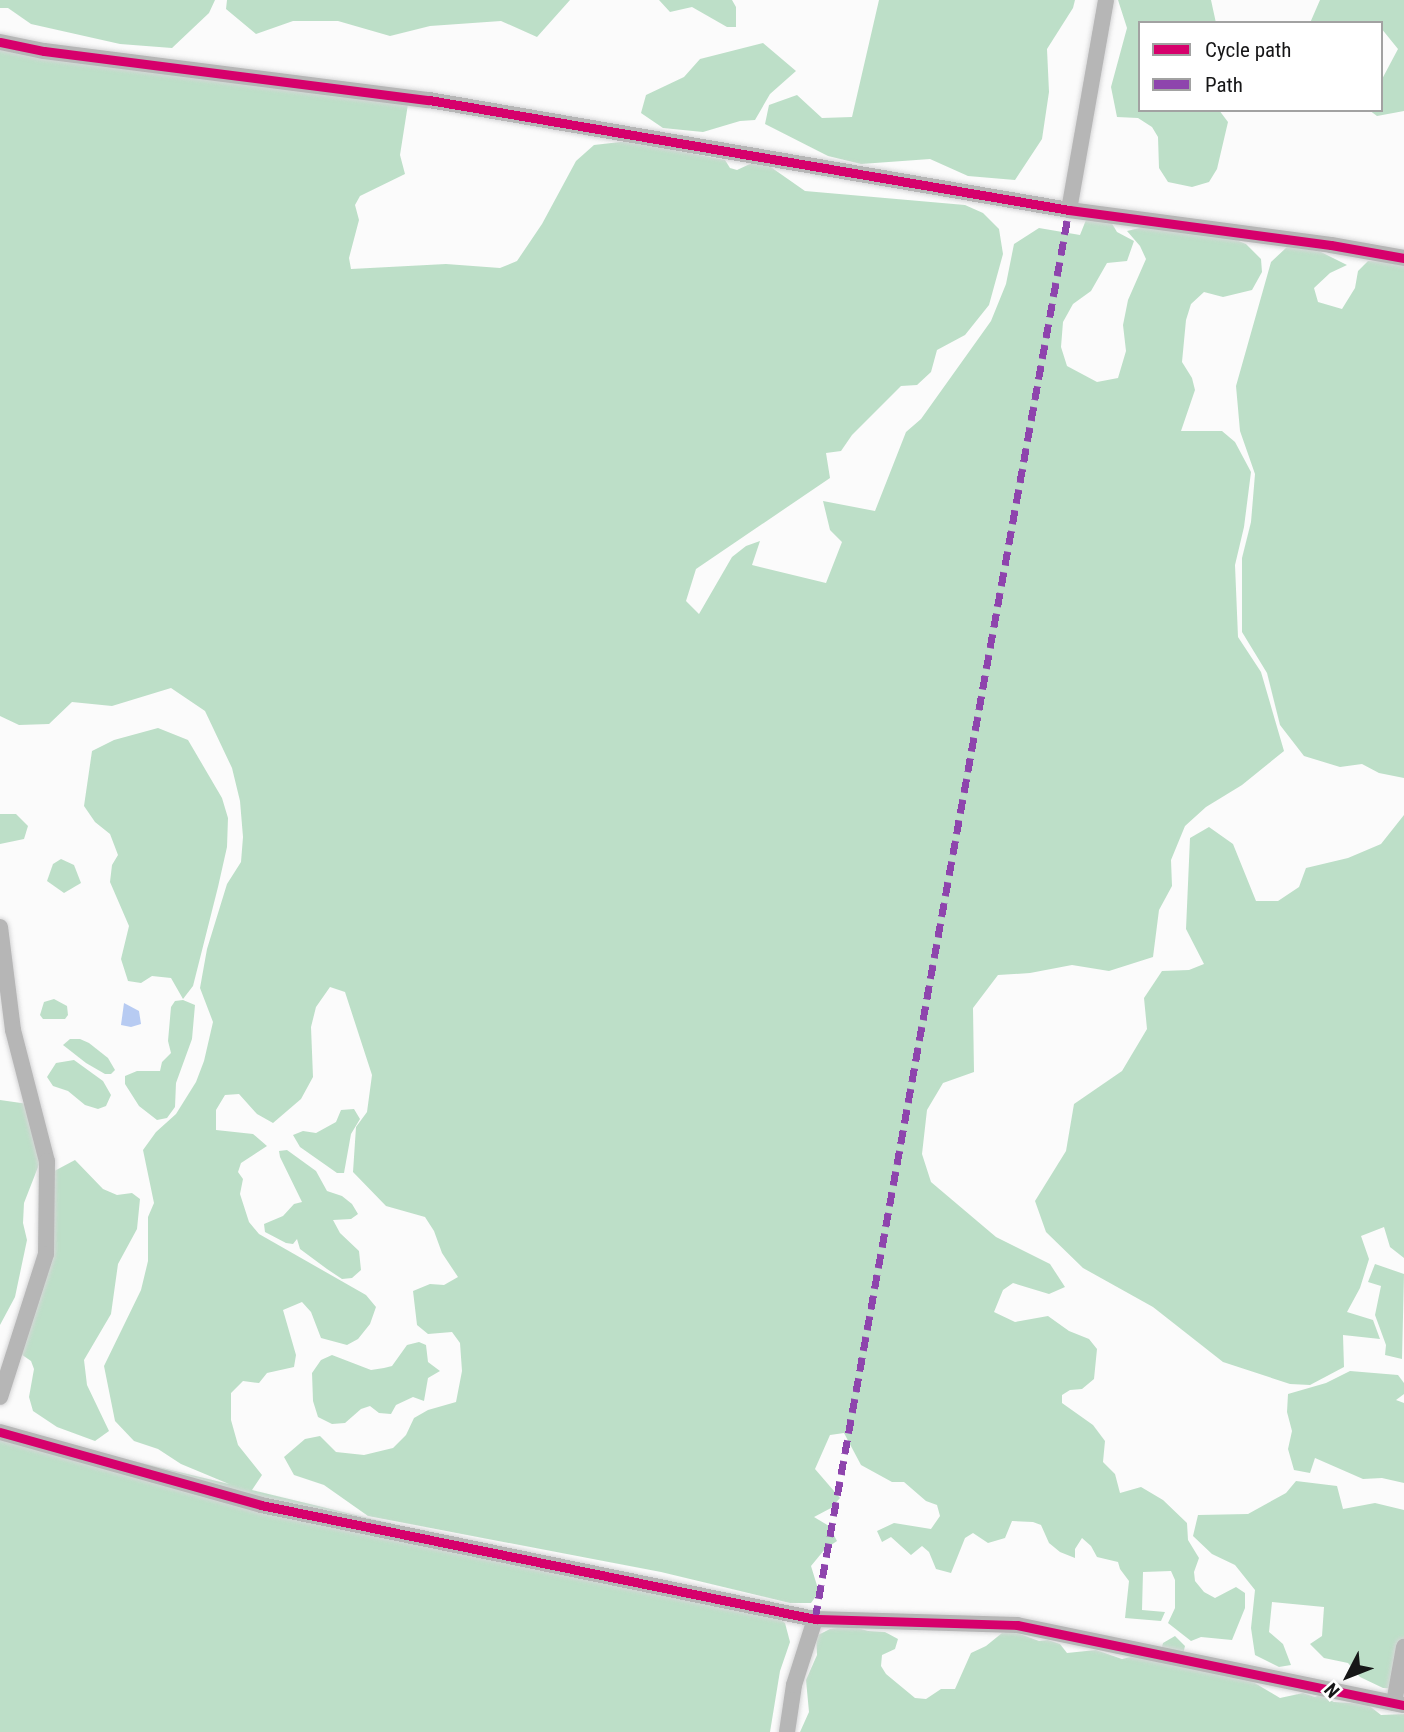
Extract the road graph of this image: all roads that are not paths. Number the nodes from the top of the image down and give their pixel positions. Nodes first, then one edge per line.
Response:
1 (1106, 0) edge
2 (0, 43) edge
3 (1069, 210) junction
4 (1404, 258) edge
5 (0, 927) edge
6 (0, 1397) edge
7 (0, 1432) edge
8 (815, 1619) junction
9 (1404, 1647) edge
10 (1399, 1704) edge
11 (787, 1732) edge

1 - 3 street
2 - 3 street
3 - 4 street
5 - 6 street
7 - 8 street
8 - 10 street
8 - 11 street
9 - 10 street

